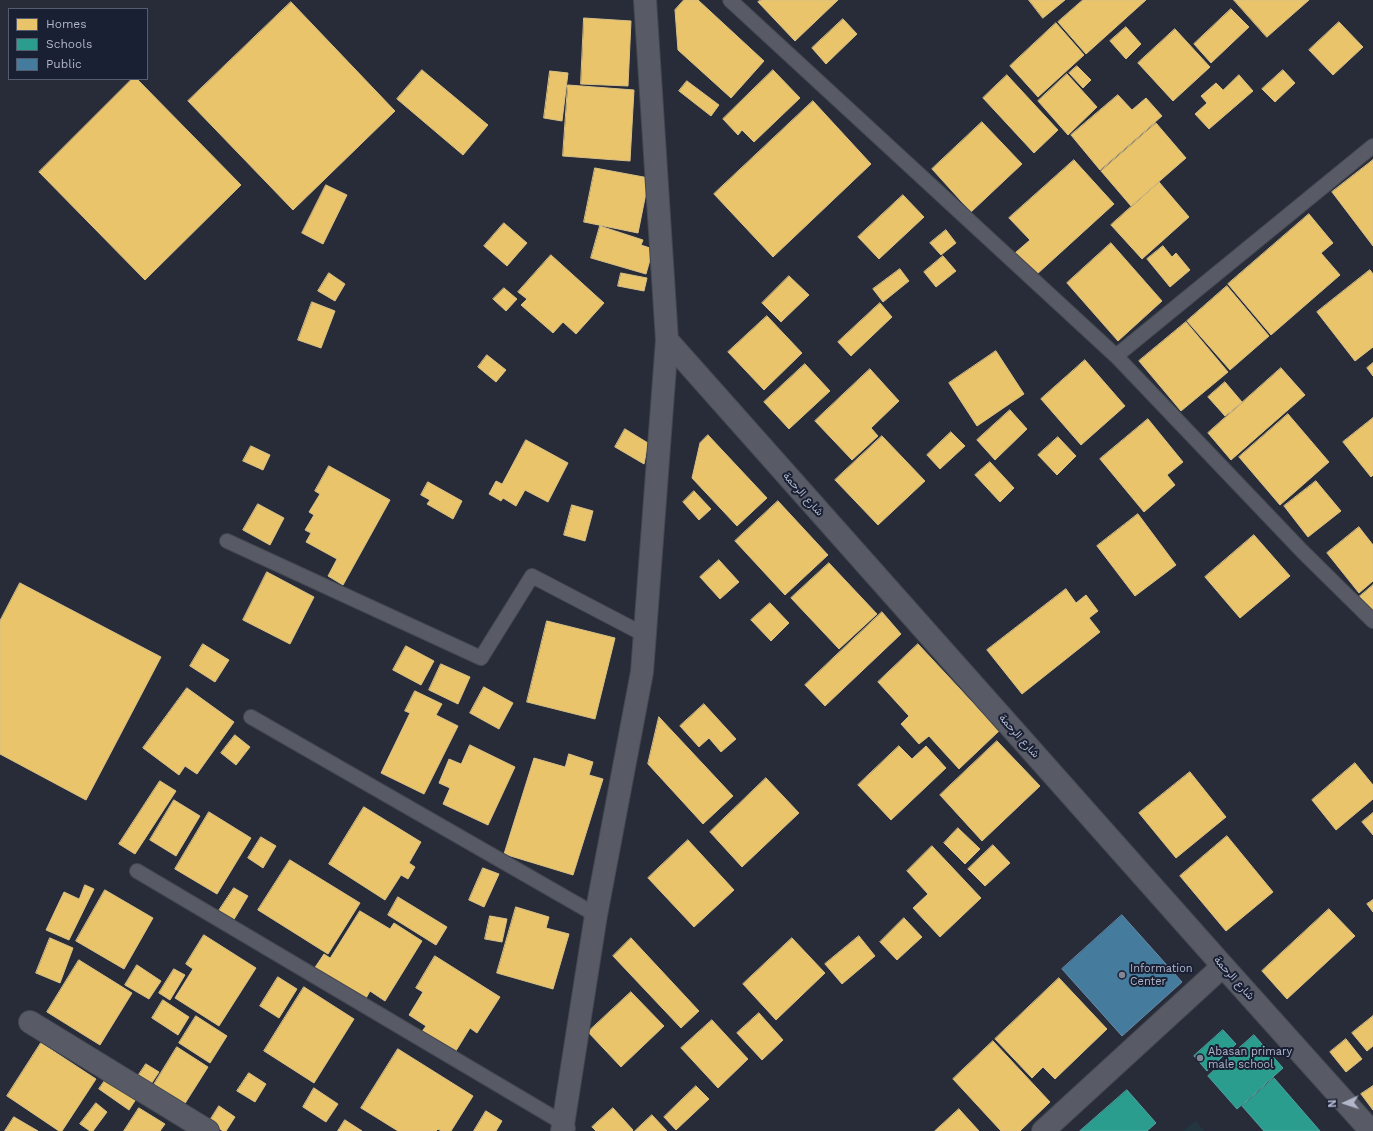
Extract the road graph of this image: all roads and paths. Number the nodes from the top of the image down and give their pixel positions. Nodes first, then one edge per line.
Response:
1 (645, 0) edge
2 (730, 0) edge
3 (1373, 146) edge
4 (667, 340) junction
5 (1116, 356) junction
6 (227, 541) dead end
7 (1373, 621) edge
8 (645, 635) junction
9 (251, 717) dead end
10 (137, 870) dead end
11 (596, 915) junction
12 (1223, 966) junction
13 (30, 1022) dead end
14 (566, 1128) edge
15 (208, 1131) edge
16 (1043, 1131) edge
17 (1371, 1131) edge

1 - 4 street
2 - 5 lane
3 - 5 lane
4 - 8 street
4 - 12 street, شارع الرحمة
5 - 7 lane
6 - 8 lane
8 - 11 street
9 - 11 lane
10 - 14 lane
11 - 14 street
12 - 16 street
12 - 17 street, شارع الرحمة
13 - 15 street

